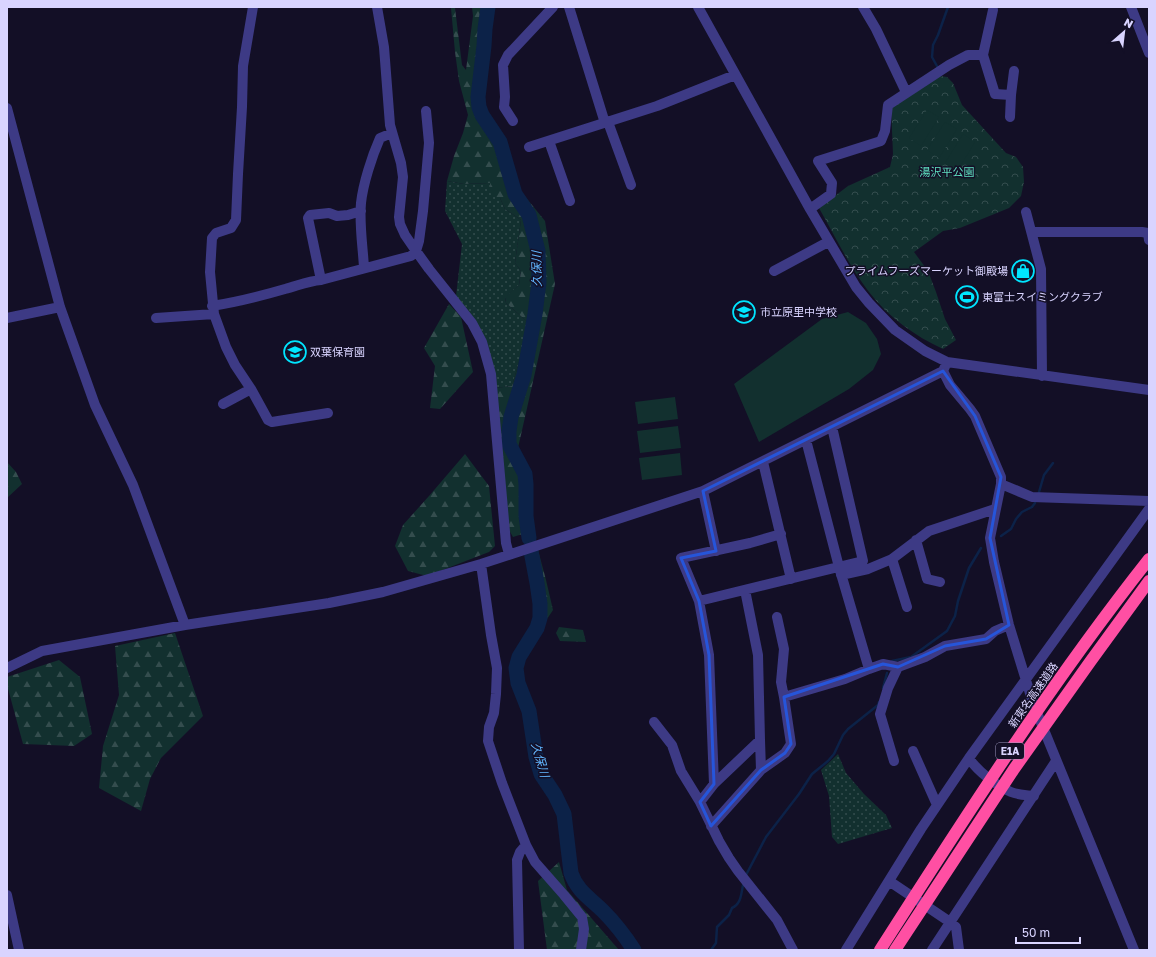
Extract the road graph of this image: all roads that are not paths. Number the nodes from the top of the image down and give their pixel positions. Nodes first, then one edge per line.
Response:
1 (253, 7) edge
2 (377, 7) edge
3 (553, 7) edge
4 (569, 7) edge
5 (698, 7) edge
6 (863, 7) edge
7 (1131, 7) edge
8 (993, 10) dead end
9 (1149, 53) edge
10 (983, 55) junction
11 (1014, 71) dead end
12 (735, 75) junction
13 (906, 92) junction
14 (1011, 95) junction
15 (7, 108) edge
16 (426, 111) dead end
17 (1010, 117) dead end
18 (513, 120) dead end
19 (606, 122) junction
20 (392, 133) junction
21 (549, 141) junction
22 (529, 148) dead end
23 (631, 185) dead end
24 (570, 201) dead end
25 (810, 209) junction
26 (361, 211) junction
27 (1026, 212) dead end
28 (1032, 232) junction
29 (1149, 240) edge
30 (828, 242) junction
31 (416, 252) junction
32 (364, 268) junction
33 (774, 271) dead end
34 (321, 280) junction
35 (60, 306) junction
36 (213, 310) junction
37 (7, 318) edge
38 (156, 318) dead end
39 (945, 367) junction
40 (1042, 376) junction
41 (250, 389) junction
42 (1149, 390) edge
43 (223, 404) dead end
44 (328, 413) dead end
45 (832, 427) junction
46 (806, 440) junction
47 (763, 462) junction
48 (1001, 484) junction
49 (703, 491) junction
50 (1149, 501) edge
51 (996, 509) junction
52 (1149, 509) edge
53 (781, 534) junction
54 (916, 540) junction
55 (716, 551) junction
56 (509, 554) junction
57 (892, 559) junction
58 (1149, 559) edge
59 (481, 564) junction
60 (840, 571) junction
61 (791, 578) junction
62 (1149, 581) edge
63 (940, 582) dead end
64 (745, 590) junction
65 (699, 601) junction
66 (907, 606) dead end
67 (777, 617) dead end
68 (185, 625) junction
69 (1009, 625) junction
70 (898, 667) junction
71 (7, 668) edge
72 (869, 669) junction
73 (1026, 680) junction
74 (784, 696) junction
75 (654, 722) dead end
76 (760, 740) junction
77 (913, 751) dead end
78 (969, 758) junction
79 (894, 761) dead end
80 (1056, 761) junction
81 (762, 770) junction
82 (714, 784) junction
83 (1034, 796) junction
84 (700, 802) junction
85 (937, 805) junction
86 (711, 826) junction
87 (526, 845) junction
88 (888, 881) junction
89 (7, 895) edge
90 (950, 922) junction
91 (19, 950) edge
92 (519, 950) edge
93 (581, 950) edge
94 (793, 950) edge
95 (846, 950) edge
96 (880, 950) edge
97 (895, 950) edge
98 (932, 950) edge
99 (959, 950) edge
100 (1134, 950) edge

1 - 36 street
2 - 20 street
3 - 18 street
4 - 19 street
5 - 12 street
6 - 13 street
7 - 9 street
8 - 10 street
10 - 13 street
10 - 14 street
11 - 14 street
12 - 19 street
12 - 25 street
13 - 25 street
14 - 17 street
15 - 35 street
16 - 31 street
19 - 21 street
19 - 23 street
20 - 26 street
20 - 31 street
21 - 22 street
21 - 24 street
25 - 30 street
26 - 32 street
26 - 34 street
27 - 28 street
28 - 29 street
28 - 40 street
30 - 33 street
30 - 39 street
31 - 32 street
31 - 56 street
32 - 34 street
34 - 36 street
35 - 37 street
35 - 68 street
36 - 38 street
36 - 41 street
39 - 40 street
39 - 45 street
39 - 48 street
40 - 42 street
41 - 43 street
41 - 44 street
45 - 46 street
45 - 60 street
46 - 47 street
46 - 60 street
47 - 49 street
47 - 53 street
48 - 50 street
48 - 51 street
49 - 55 street
49 - 56 street
51 - 54 street
51 - 69 street
52 - 73 street
53 - 55 street
53 - 61 street
54 - 57 street
54 - 63 street
55 - 65 street
56 - 59 street
57 - 60 street
57 - 66 street
58 - 96 highway, 新東名高速道路 / E1A, bridge
59 - 68 street
59 - 87 street
60 - 61 street
60 - 72 street
61 - 64 street
62 - 97 highway, E1A, bridge
64 - 65 street
64 - 76 street
65 - 82 street
67 - 74 street
68 - 71 street
69 - 70 street
69 - 73 street
70 - 72 street
70 - 79 street
72 - 74 street
73 - 78 street
73 - 80 street
74 - 81 street
75 - 84 street
76 - 81 street
76 - 82 street
77 - 85 street
78 - 83 street
78 - 85 street
80 - 83 street
80 - 100 street
81 - 86 street
82 - 84 street
83 - 90 street
84 - 86 street
85 - 88 street
86 - 94 street
87 - 92 street
87 - 93 street
88 - 90 street
88 - 95 street
89 - 91 street
90 - 98 street
90 - 99 street

